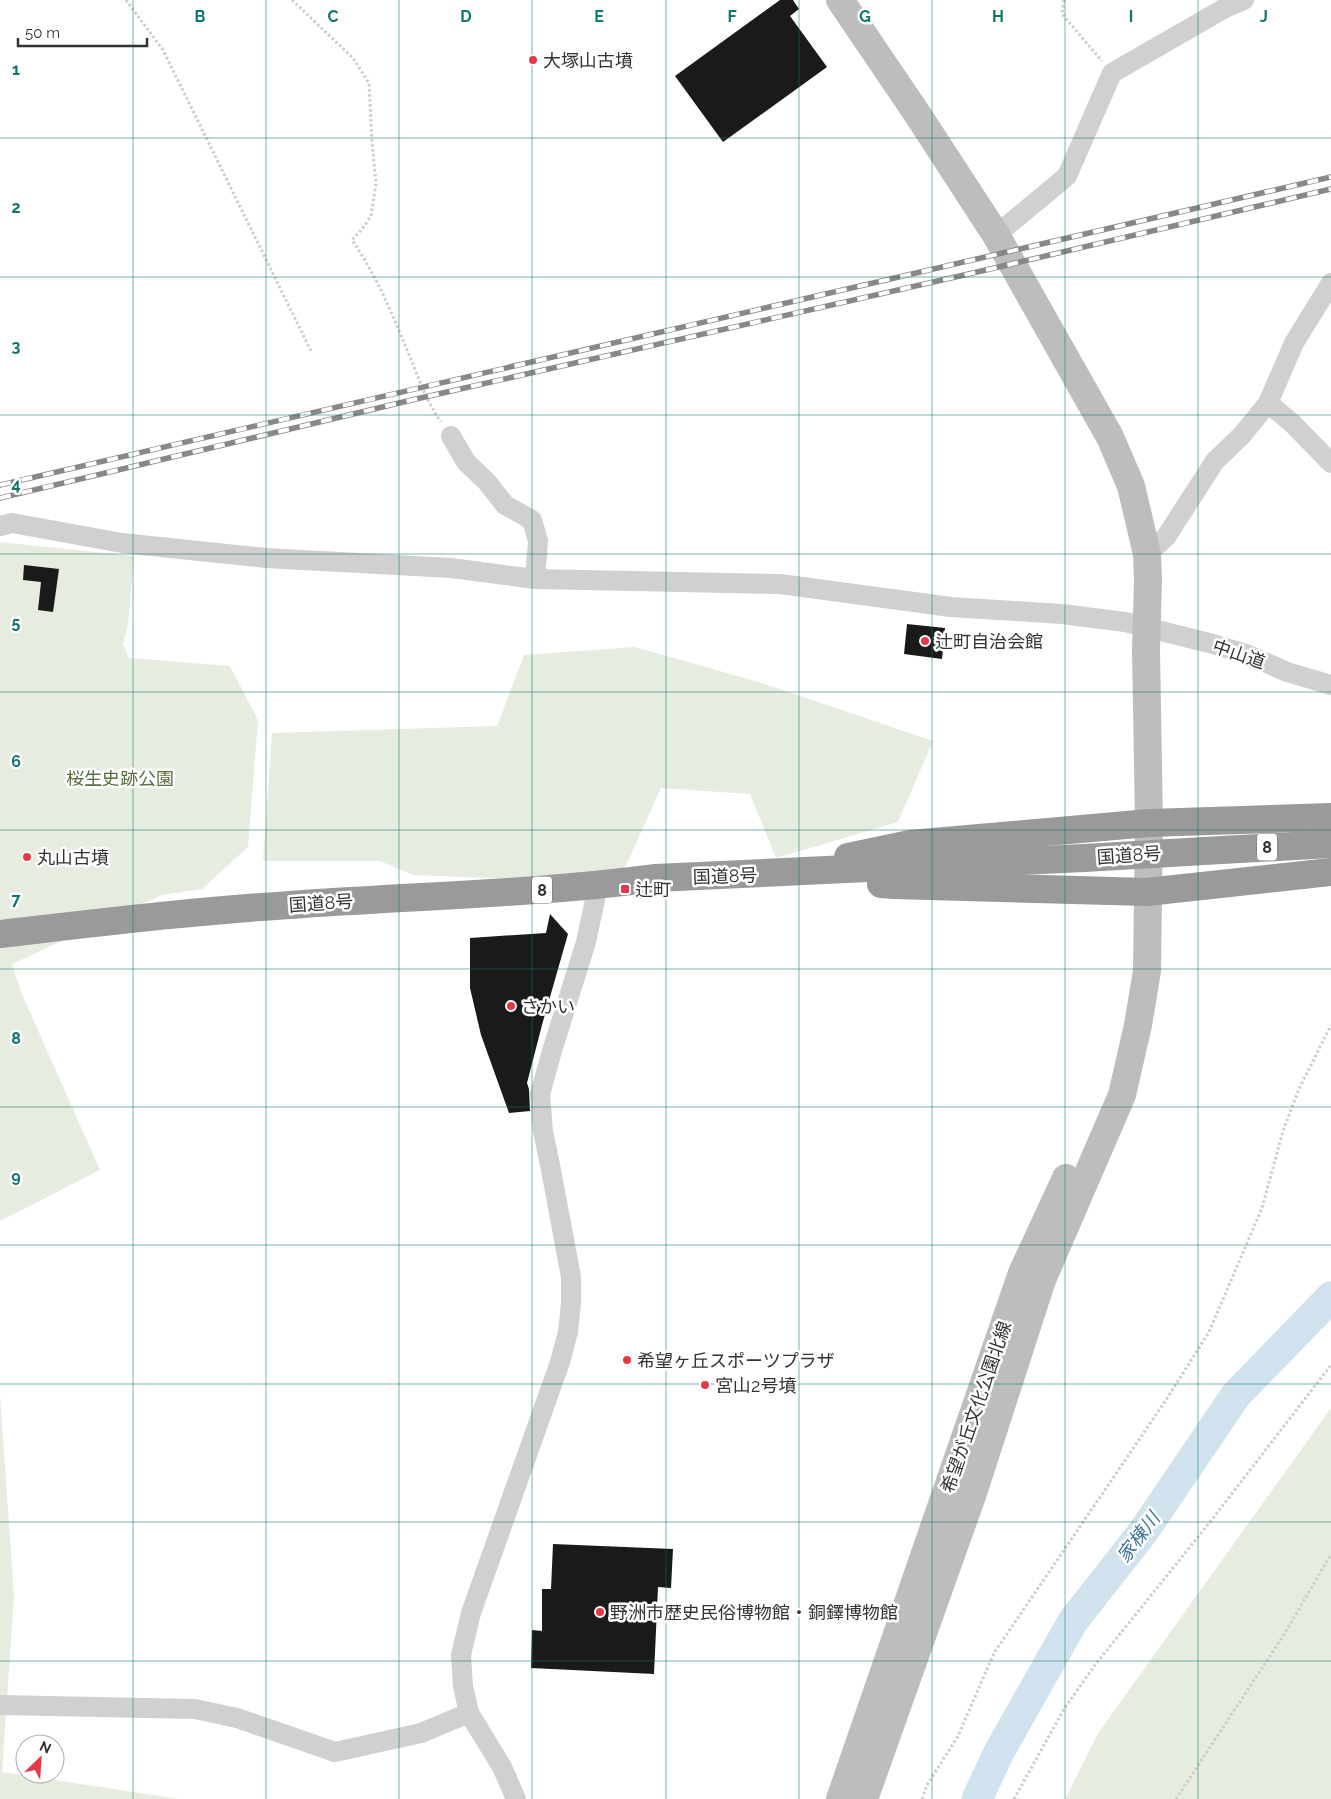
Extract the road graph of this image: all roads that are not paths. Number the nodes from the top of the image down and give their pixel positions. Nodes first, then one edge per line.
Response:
1 (840, 0) edge
2 (1244, 0) edge
3 (996, 235) junction
4 (1331, 283) edge
5 (1268, 403) junction
6 (451, 436) road end
7 (1331, 464) edge
8 (0, 526) edge
9 (1146, 554) junction
10 (535, 579) junction
11 (1146, 628) junction
12 (1331, 686) edge
13 (1331, 817) edge
14 (1149, 823) junction
15 (1331, 844) edge
16 (804, 872) junction
17 (1331, 872) edge
18 (598, 886) junction
19 (1147, 892) junction
20 (0, 934) edge
21 (1138, 1025) junction
22 (0, 1705) edge
23 (469, 1713) junction
24 (516, 1799) edge
25 (840, 1799) edge
26 (864, 1799) edge

1 - 3 main road, 希望が丘文化公園北線
2 - 3 street
3 - 9 main road, 希望が丘文化公園北線
4 - 5 street
5 - 7 street
5 - 9 street
6 - 10 street
8 - 10 street, 中山道
9 - 11 main road, 希望が丘文化公園北線
10 - 11 street, 中山道
11 - 12 street, 中山道
11 - 14 main road, 希望が丘文化公園北線
13 - 14 highway
14 - 16 highway
14 - 19 main road, 希望が丘文化公園北線
15 - 16 highway, 国道8号 / 8, bridge
16 - 18 highway, 国道8号 / 8
16 - 19 highway
17 - 19 highway
18 - 20 highway, 国道8号 / 8
18 - 23 street
19 - 21 main road, 希望が丘文化公園北線
21 - 25 main road, 希望が丘文化公園北線
21 - 26 main road, 希望が丘文化公園北線
22 - 23 street
23 - 24 street

